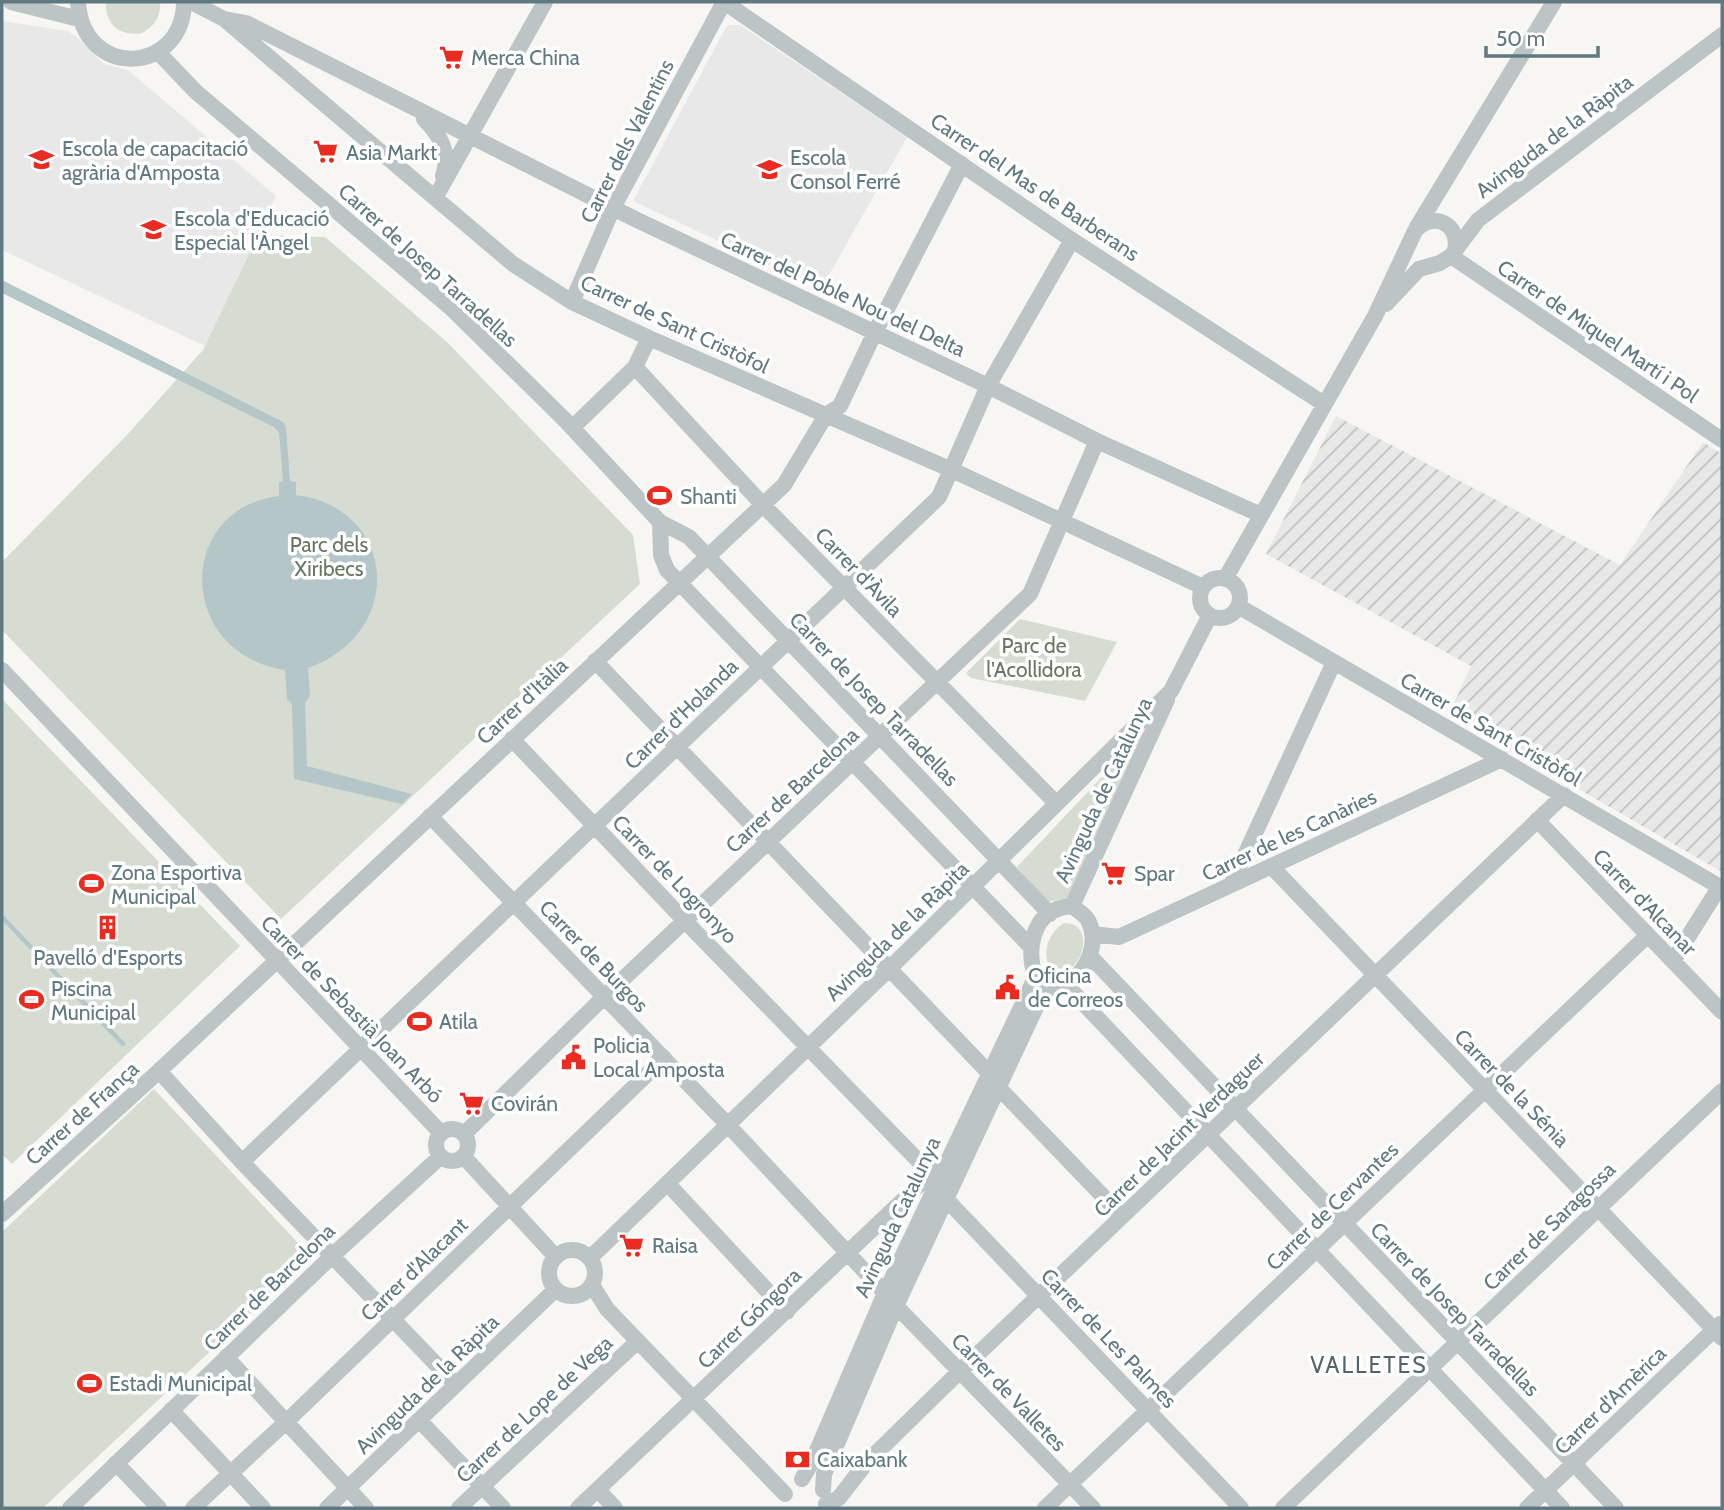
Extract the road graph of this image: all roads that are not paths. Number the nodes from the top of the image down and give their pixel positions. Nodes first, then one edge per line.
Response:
1 (11, 2) edge
2 (78, 2) edge
3 (184, 2) edge
4 (191, 2) edge
5 (545, 2) edge
6 (724, 2) edge
7 (1554, 2) edge
8 (79, 19) junction
9 (224, 19) junction
10 (1722, 35) edge
11 (158, 52) junction
12 (409, 106) junction
13 (470, 137) junction
14 (962, 164) junction
15 (1441, 189) junction
16 (435, 198) junction
17 (612, 208) junction
18 (1478, 219) junction
19 (1443, 221) junction
20 (1414, 234) junction
21 (1072, 240) junction
22 (1453, 253) junction
23 (1434, 264) junction
24 (572, 302) junction
25 (1375, 316) junction
26 (875, 332) junction
27 (649, 338) junction
28 (635, 367) junction
29 (988, 386) junction
30 (1324, 404) junction
31 (825, 415) junction
32 (572, 428) junction
33 (1722, 440) edge
34 (1097, 441) junction
35 (952, 470) junction
36 (763, 505) junction
37 (1261, 515) junction
38 (660, 522) junction
39 (1063, 522) junction
40 (708, 556) junction
41 (1225, 579) junction
42 (679, 583) junction
43 (844, 587) junction
44 (1203, 587) junction
45 (1238, 606) junction
46 (1210, 615) junction
47 (788, 640) junction
48 (595, 662) junction
49 (1334, 662) junction
50 (759, 668) junction
51 (2, 670) edge
52 (937, 682) junction
53 (1171, 691) junction
54 (880, 736) junction
55 (512, 739) junction
56 (676, 747) junction
57 (1502, 759) junction
58 (851, 763) junction
59 (1564, 795) junction
60 (1056, 803) junction
61 (430, 816) junction
62 (1537, 820) junction
63 (594, 825) junction
64 (767, 842) junction
65 (999, 859) junction
66 (1271, 866) junction
67 (1231, 885) junction
68 (972, 887) junction
69 (1721, 887) edge
70 (513, 902) junction
71 (1072, 906) junction
72 (1050, 914) junction
73 (685, 921) junction
74 (1092, 934) junction
75 (1648, 935) junction
76 (1030, 946) junction
77 (1090, 956) junction
78 (275, 961) junction
79 (1673, 961) junction
80 (888, 970) junction
81 (1375, 975) junction
82 (1041, 981) junction
83 (1067, 986) junction
84 (604, 997) junction
85 (1722, 1012) edge
86 (807, 1047) junction
87 (360, 1049) junction
88 (664, 1058) junction
89 (159, 1071) junction
90 (993, 1080) junction
91 (1485, 1090) junction
92 (1722, 1091) edge
93 (1236, 1108) junction
94 (727, 1125) junction
95 (441, 1133) junction
96 (464, 1134) junction
97 (1207, 1136) junction
98 (440, 1157) junction
99 (464, 1157) junction
100 (948, 1158) joint
101 (242, 1162) junction
102 (934, 1177) junction
103 (668, 1184) junction
104 (946, 1199) junction
105 (508, 1206) junction
106 (1598, 1208) junction
107 (2, 1214) edge
108 (1122, 1216) junction
109 (1345, 1223) junction
110 (1316, 1250) junction
111 (847, 1254) junction
112 (332, 1255) junction
113 (556, 1257) junction
114 (590, 1258) junction
115 (592, 1285) junction
116 (556, 1289) junction
117 (885, 1293) junction
118 (576, 1296) junction
119 (1039, 1296) junction
120 (896, 1306) junction
121 (607, 1309) junction
122 (787, 1311) junction
123 (393, 1319) junction
124 (1720, 1330) edge
125 (638, 1341) junction
126 (1458, 1342) junction
127 (226, 1357) junction
128 (1429, 1369) junction
129 (959, 1372) junction
130 (456, 1385) junction
131 (694, 1400) junction
132 (1149, 1409) junction
133 (171, 1410) junction
134 (419, 1420) junction
135 (286, 1422) junction
136 (116, 1463) junction
137 (1573, 1464) junction
138 (231, 1474) junction
139 (802, 1479) junction
140 (1070, 1485) junction
141 (482, 1486) junction
142 (348, 1488) junction
143 (597, 1490) junction
144 (1545, 1491) junction
145 (784, 1501) edge
146 (825, 1501) edge
147 (70, 1508) edge
148 (159, 1508) edge
149 (193, 1508) edge
150 (263, 1508) edge
151 (327, 1508) edge
152 (366, 1508) edge
153 (459, 1508) edge
154 (503, 1508) edge
155 (578, 1508) edge
156 (615, 1508) edge
157 (1045, 1508) edge
158 (1093, 1508) edge
159 (1241, 1508) edge
160 (1283, 1508) edge
161 (1527, 1508) edge
162 (1562, 1508) edge
163 (1616, 1508) edge

1 - 8 street
2 - 8 street
3 - 11 street
4 - 9 street, Carrer de Sant Cristòfol
5 - 13 street
6 - 14 street, Carrer del Mas de Barberans
6 - 17 street, Carrer dels Valentins
7 - 15 street
8 - 11 street
9 - 12 street, Carrer del Poble Nou del Delta
9 - 16 street, Carrer de Sant Cristòfol
10 - 18 street, Avinguda de la Ràpita
11 - 32 street, Carrer de Josep Tarradellas
12 - 13 street, Carrer del Poble Nou del Delta
12 - 16 street, Carrer del Poble Nou del Delta
13 - 16 street
13 - 17 street, Carrer del Poble Nou del Delta
14 - 21 street, Carrer del Mas de Barberans
14 - 26 street, Carrer d'Itàlia
15 - 19 street
15 - 20 street
16 - 24 street, Carrer de Sant Cristòfol
17 - 24 street, Carrer dels Valentins
17 - 26 street, Carrer del Poble Nou del Delta
18 - 19 street, Avinguda de la Ràpita
18 - 22 street, Avinguda de la Ràpita
19 - 20 street
19 - 22 street
20 - 23 street
20 - 25 street
21 - 29 street, Carrer d'Holanda
21 - 30 street, Carrer del Mas de Barberans
22 - 23 street
22 - 33 street, Carrer de Miquel Martí i Pol
23 - 25 street
24 - 27 street, Carrer de Sant Cristòfol
25 - 30 street
26 - 29 street, Carrer del Poble Nou del Delta
26 - 31 street, Carrer d'Itàlia
27 - 28 street
27 - 31 street, Carrer de Sant Cristòfol
28 - 32 street
28 - 36 street, Carrer d'Àvila
29 - 34 street, Carrer del Poble Nou del Delta
29 - 35 street, Carrer d'Holanda
30 - 37 street
31 - 35 street, Carrer de Sant Cristòfol
31 - 36 street, Carrer d'Itàlia
32 - 38 street, Carrer de Josep Tarradellas
34 - 37 street, Carrer del Poble Nou del Delta
34 - 39 street, Carrer de Barcelona
35 - 39 street, Carrer de Sant Cristòfol
35 - 43 street, Carrer d'Holanda
36 - 40 street, Carrer d'Itàlia
36 - 43 street, Carrer d'Àvila
37 - 41 street
38 - 40 street, Carrer de Josep Tarradellas
38 - 42 street
39 - 44 street, Carrer de Sant Cristòfol
39 - 52 street, Carrer de Barcelona
40 - 42 street, Carrer d'Itàlia
40 - 47 street, Carrer de Josep Tarradellas
41 - 44 street
41 - 45 street
42 - 48 street, Carrer d'Itàlia
42 - 50 street
43 - 47 street, Carrer d'Holanda
43 - 52 street, Carrer d'Àvila
44 - 46 street
45 - 46 street
45 - 49 street, Carrer de Sant Cristòfol
46 - 53 street, Avinguda de la Ràpita
47 - 50 street, Carrer d'Holanda
47 - 54 street, Carrer de Josep Tarradellas
48 - 55 street, Carrer d'Itàlia
48 - 56 street
49 - 57 street, Carrer de Sant Cristòfol
49 - 67 street
50 - 56 street, Carrer d'Holanda
50 - 58 street
51 - 78 street, Carrer de Sebastià Joan Arbó
52 - 54 street, Carrer de Barcelona
52 - 60 street, Carrer d'Àvila
53 - 60 street, Avinguda de la Ràpita
53 - 71 street, Avinguda de Catalunya
54 - 58 street, Carrer de Barcelona
54 - 65 street, Carrer de Josep Tarradellas
55 - 61 street, Carrer d'Itàlia
55 - 63 street, Carrer de Logronyo
56 - 63 street, Carrer d'Holanda
56 - 64 street
57 - 59 street, Carrer de Sant Cristòfol
57 - 66 street, Carrer de les Canàries
58 - 64 street, Carrer de Barcelona
58 - 68 street
59 - 62 street, Carrer de Jacint Verdaguer
59 - 69 street, Carrer de Sant Cristòfol
60 - 65 street, Avinguda de la Ràpita
61 - 70 street, Carrer de Burgos
61 - 78 street, Carrer d'Itàlia
62 - 75 street, Carrer d'Alcanar
62 - 81 street, Carrer de Jacint Verdaguer
63 - 70 street, Carrer d'Holanda
63 - 73 street, Carrer de Logronyo
64 - 73 street, Carrer de Barcelona
64 - 80 street
65 - 68 street, Avinguda de la Ràpita
65 - 72 street, Carrer de Josep Tarradellas
66 - 67 street, Carrer de les Canàries
66 - 81 street, Carrer de la Sénia
67 - 74 street, Carrer de les Canàries
68 - 76 street
68 - 80 street, Avinguda de la Ràpita
69 - 79 street
70 - 84 street, Carrer de Burgos
70 - 87 street, Carrer d'Holanda
71 - 72 street
71 - 74 street
72 - 76 street
73 - 84 street, Carrer de Barcelona
73 - 86 street, Carrer de Logronyo
74 - 77 street
75 - 79 street, Carrer d'Alcanar
75 - 91 street, Carrer de Cervantes
76 - 82 street
77 - 83 street
77 - 93 street, Carrer de Josep Tarradellas
78 - 87 street, Carrer de Sebastià Joan Arbó
78 - 89 street, Carrer d'Itàlia
79 - 85 street, Carrer d'Alcanar
80 - 86 street, Avinguda de la Ràpita
80 - 90 street
81 - 91 street, Carrer de la Sénia
81 - 93 street, Carrer de Jacint Verdaguer
82 - 83 street
82 - 90 street
83 - 97 street
84 - 88 street, Carrer de Burgos
84 - 96 street, Carrer de Barcelona
86 - 94 street, Avinguda de la Ràpita
86 - 102 street
87 - 95 street, Carrer de Sebastià Joan Arbó
87 - 101 street, Carrer d'Holanda
88 - 94 street, Carrer de Burgos
88 - 105 street, Carrer d'Alacant
89 - 101 street
89 - 107 street, Carrer de França
90 - 100 street, Avinguda Catalunya
90 - 104 street
90 - 108 street
91 - 106 street, Carrer de la Sénia
91 - 109 street, Carrer de Cervantes
92 - 106 street, Carrer de Saragossa
93 - 97 street, Carrer de Jacint Verdaguer
93 - 109 street, Carrer de Josep Tarradellas
94 - 103 street, Avinguda de la Ràpita
94 - 111 street
95 - 96 street
95 - 98 street
96 - 99 street
97 - 108 street, Carrer de Jacint Verdaguer
97 - 110 street
98 - 99 street
98 - 112 street, Carrer de Barcelona
99 - 105 street
100 - 102 street, Carrer Góngora
101 - 112 street
102 - 111 street, Carrer Góngora
102 - 117 street, Avinguda Catalunya
103 - 114 street, Avinguda de la Ràpita
103 - 122 street
104 - 119 street, Carrer de Les Palmes
104 - 120 street
105 - 113 street
105 - 123 street, Carrer d'Alacant
106 - 124 street, Carrer de la Sénia
106 - 126 street, Carrer de Saragossa
108 - 119 street, Carrer de Jacint Verdaguer
109 - 110 street, Carrer de Cervantes
109 - 126 street, Carrer de Josep Tarradellas
110 - 128 street
110 - 132 street, Carrer de Cervantes
111 - 117 street
111 - 122 street, Carrer Góngora
112 - 123 street
112 - 127 street, Carrer de Barcelona
113 - 114 street
113 - 116 street
114 - 115 street
115 - 118 street
115 - 121 street
116 - 118 street
116 - 130 street, Avinguda de la Ràpita
117 - 139 street, Avinguda Catalunya
118 - 121 street
119 - 129 street, Carrer de Jacint Verdaguer
119 - 132 street, Carrer de Les Palmes
120 - 129 street, Carrer de Valletes
120 - 146 street
121 - 125 street
122 - 131 street, Carrer Góngora
123 - 130 street
123 - 135 street, Carrer d'Alacant
124 - 137 street, Carrer d'Amèrica
125 - 131 street
125 - 141 street, Carrer de Lope de Vega
126 - 128 street, Carrer de Saragossa
126 - 137 street, Carrer de Josep Tarradellas
127 - 133 street, Carrer de Barcelona
127 - 135 street
128 - 144 street
128 - 160 street, Carrer de Saragossa
129 - 140 street, Carrer de Valletes
129 - 146 street, Carrer de Jacint Verdaguer
130 - 134 street, Avinguda de la Ràpita
131 - 143 street, Carrer Góngora
131 - 145 street
132 - 140 street, Carrer de Cervantes
132 - 159 street, Carrer de Les Palmes
133 - 136 street, Carrer de Barcelona
133 - 138 street
134 - 141 street
134 - 142 street, Avinguda de la Ràpita
135 - 138 street, Carrer d'Alacant
135 - 142 street
136 - 147 street, Carrer de Barcelona
136 - 148 street
137 - 144 street, Carrer d'Amèrica
137 - 163 street, Carrer de Josep Tarradellas
138 - 149 street, Carrer d'Alacant
138 - 150 street
139 - 145 street
139 - 146 street
140 - 157 street, Carrer de Cervantes
140 - 158 street, Carrer de Valletes
141 - 153 street, Carrer de Lope de Vega
141 - 154 street
142 - 151 street, Avinguda de la Ràpita
142 - 152 street
143 - 155 street, Carrer Góngora
143 - 156 street
144 - 161 street, Carrer d'Amèrica
144 - 162 street

